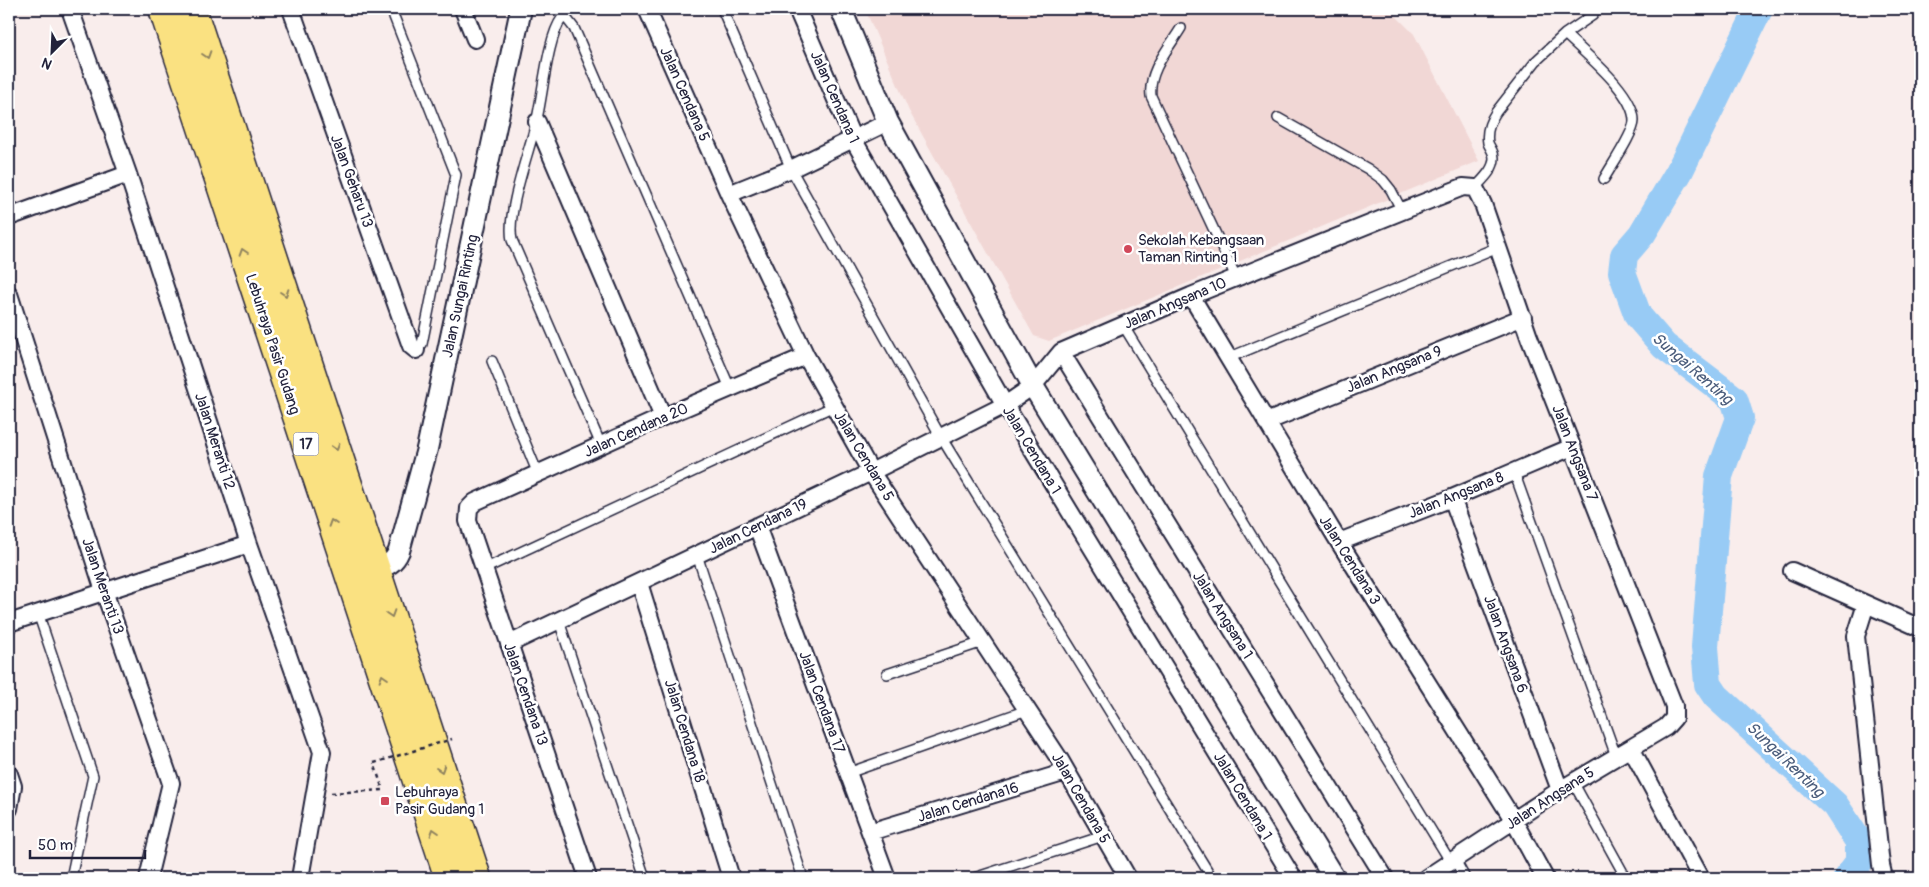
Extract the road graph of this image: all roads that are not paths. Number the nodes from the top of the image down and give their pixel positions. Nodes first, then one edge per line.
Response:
1 (70, 9) edge
2 (163, 9) edge
3 (192, 9) edge
4 (291, 9) edge
5 (391, 9) edge
6 (463, 9) edge
7 (521, 9) edge
8 (647, 9) edge
9 (722, 9) edge
10 (797, 9) edge
11 (841, 9) edge
12 (1593, 15) dead end
13 (1182, 28) dead end
14 (1565, 34) junction
15 (475, 39) dead end
16 (1278, 118) dead end
17 (536, 122) junction
18 (888, 122) junction
19 (853, 139) junction
20 (791, 169) junction
21 (128, 174) junction
22 (1604, 179) dead end
23 (1475, 188) junction
24 (729, 194) junction
25 (1402, 211) junction
26 (9, 217) edge
27 (1498, 247) junction
28 (1236, 277) junction
29 (9, 294) edge
30 (1191, 296) junction
31 (1522, 317) junction
32 (1123, 325) junction
33 (416, 350) joint
34 (1061, 352) junction
35 (806, 356) junction
36 (1228, 358) junction
37 (492, 361) dead end
38 (1033, 386) junction
39 (730, 388) junction
40 (1005, 405) junction
41 (834, 406) junction
42 (663, 417) junction
43 (1266, 422) junction
44 (941, 437) junction
45 (600, 445) junction
46 (1572, 447) junction
47 (871, 472) junction
48 (1514, 472) junction
49 (538, 474) junction
50 (1452, 498) junction
51 (469, 508) joint
52 (757, 526) junction
53 (1338, 542) junction
54 (249, 544) junction
55 (697, 555) junction
56 (376, 568) junction
57 (484, 569) junction
58 (1792, 571) dead end
59 (639, 583) junction
60 (104, 591) junction
61 (1866, 604) junction
62 (38, 613) junction
63 (559, 621) junction
64 (9, 623) edge
65 (1920, 628) edge
66 (983, 642) junction
67 (509, 644) junction
68 (887, 674) dead end
69 (1027, 710) junction
70 (1674, 718) joint
71 (1631, 748) junction
72 (1616, 756) junction
73 (1066, 772) junction
74 (848, 773) junction
75 (9, 774) edge
76 (1566, 786) junction
77 (9, 809) edge
78 (1514, 821) junction
79 (870, 832) junction
80 (1103, 836) junction
81 (1452, 860) junction
82 (71, 878) edge
83 (148, 878) edge
84 (300, 878) edge
85 (449, 878) edge
86 (477, 878) edge
87 (588, 878) edge
88 (645, 878) edge
89 (731, 878) edge
90 (803, 878) edge
91 (887, 878) edge
92 (974, 878) edge
93 (1128, 878) edge
94 (1212, 878) edge
95 (1293, 878) edge
96 (1334, 878) edge
97 (1385, 878) edge
98 (1426, 878) edge
99 (1465, 878) edge
100 (1545, 878) edge
101 (1626, 878) edge
102 (1702, 878) edge
103 (1884, 878) edge

1 - 21 street, Jalan Meranti 12
85 -> 2 highway, Lebuhraya Pasir Gudang / 17
3 -> 56 highway, Lebuhraya Pasir Gudang / 17
4 - 33 street, Jalan Geharu 13
5 - 33 lane
6 - 15 street
7 - 56 street, Jalan Sungai Rinting
8 - 24 street, Jalan Cendana 5
9 - 20 lane
10 - 19 street, Jalan Cendana 1
11 - 18 street
12 - 14 lane
13 - 28 lane
14 - 22 lane
14 - 23 lane
16 - 25 lane
17 - 39 lane
17 - 42 street
17 - 45 lane
18 - 19 street
18 - 38 street
19 - 20 street
19 - 40 street, Jalan Cendana 1
20 - 24 street
20 - 44 lane
21 - 26 street
21 - 54 street, Jalan Meranti 12
23 - 25 street, Jalan Angsana 10
23 - 27 street, Jalan Angsana 7
24 - 35 street, Jalan Cendana 5
25 - 28 street, Jalan Angsana 10
27 - 31 street, Jalan Angsana 7
27 - 36 lane
28 - 30 street, Jalan Angsana 10
29 - 60 street, Jalan Meranti 13
30 - 32 street, Jalan Angsana 10
30 - 36 street, Jalan Cendana 3
31 - 43 street, Jalan Angsana 9
31 - 46 street, Jalan Angsana 7
32 - 34 street, Jalan Angsana 10
32 - 81 lane
34 - 38 street, Jalan Angsana 10
34 - 97 street, Jalan Angsana 1
35 - 39 street, Jalan Cendana 20
35 - 41 street, Jalan Cendana 5
36 - 43 street, Jalan Cendana 3
37 - 49 lane
38 - 40 street, Jalan Angsana 10
38 - 96 street
39 - 42 street, Jalan Cendana 20
40 - 44 street, Jalan Cendana 19
40 - 95 street, Jalan Cendana 1
41 - 47 street, Jalan Cendana 5
41 - 57 lane
42 - 45 street, Jalan Cendana 20
43 - 53 street, Jalan Cendana 3
44 - 47 street, Jalan Cendana 19
44 - 94 lane
45 - 49 street, Jalan Cendana 20
46 - 48 street, Jalan Angsana 8
46 - 70 street, Jalan Angsana 7
47 - 52 street, Jalan Cendana 19
47 - 66 street, Jalan Cendana 5
48 - 50 street, Jalan Angsana 8
48 - 72 lane
49 - 51 street, Jalan Cendana 20
50 - 53 street, Jalan Angsana 8
50 - 76 street, Jalan Angsana 6
51 - 57 street, Jalan Cendana 13
52 - 55 street, Jalan Cendana 19
52 - 74 street, Jalan Cendana 17
53 - 78 street, Jalan Cendana 3
54 - 60 street
54 - 84 street, Jalan Meranti 12
55 - 59 street, Jalan Cendana 19
55 - 90 lane
56 -> 86 highway, Lebuhraya Pasir Gudang / 17
57 - 67 street, Jalan Cendana 13
58 - 61 street
59 - 63 street, Jalan Cendana 19
59 - 89 street, Jalan Cendana 18
60 - 62 street
60 - 83 street, Jalan Meranti 13
61 - 65 street
61 - 103 street
62 - 64 street
62 - 82 lane
63 - 67 street, Jalan Cendana 19
63 - 88 lane
66 - 68 lane
66 - 69 street, Jalan Cendana 5
67 - 87 street, Jalan Cendana 13
69 - 73 street, Jalan Cendana 5
69 - 74 lane
70 - 71 street, Jalan Angsana 5
71 - 72 street, Jalan Angsana 5
71 - 102 street
72 - 76 street, Jalan Angsana 5
73 - 79 street, Jalan Cendana16
73 - 80 street, Jalan Cendana 5
74 - 79 street, Jalan Cendana 17
75 - 77 street
76 - 78 street, Jalan Angsana 5
76 - 101 lane
78 - 81 street, Jalan Angsana 5
78 - 100 street, Jalan Cendana 3
79 - 91 street, Jalan Cendana 17
80 - 92 lane
80 - 93 street, Jalan Cendana 5
81 - 98 street, Jalan Angsana 5
81 - 99 lane

